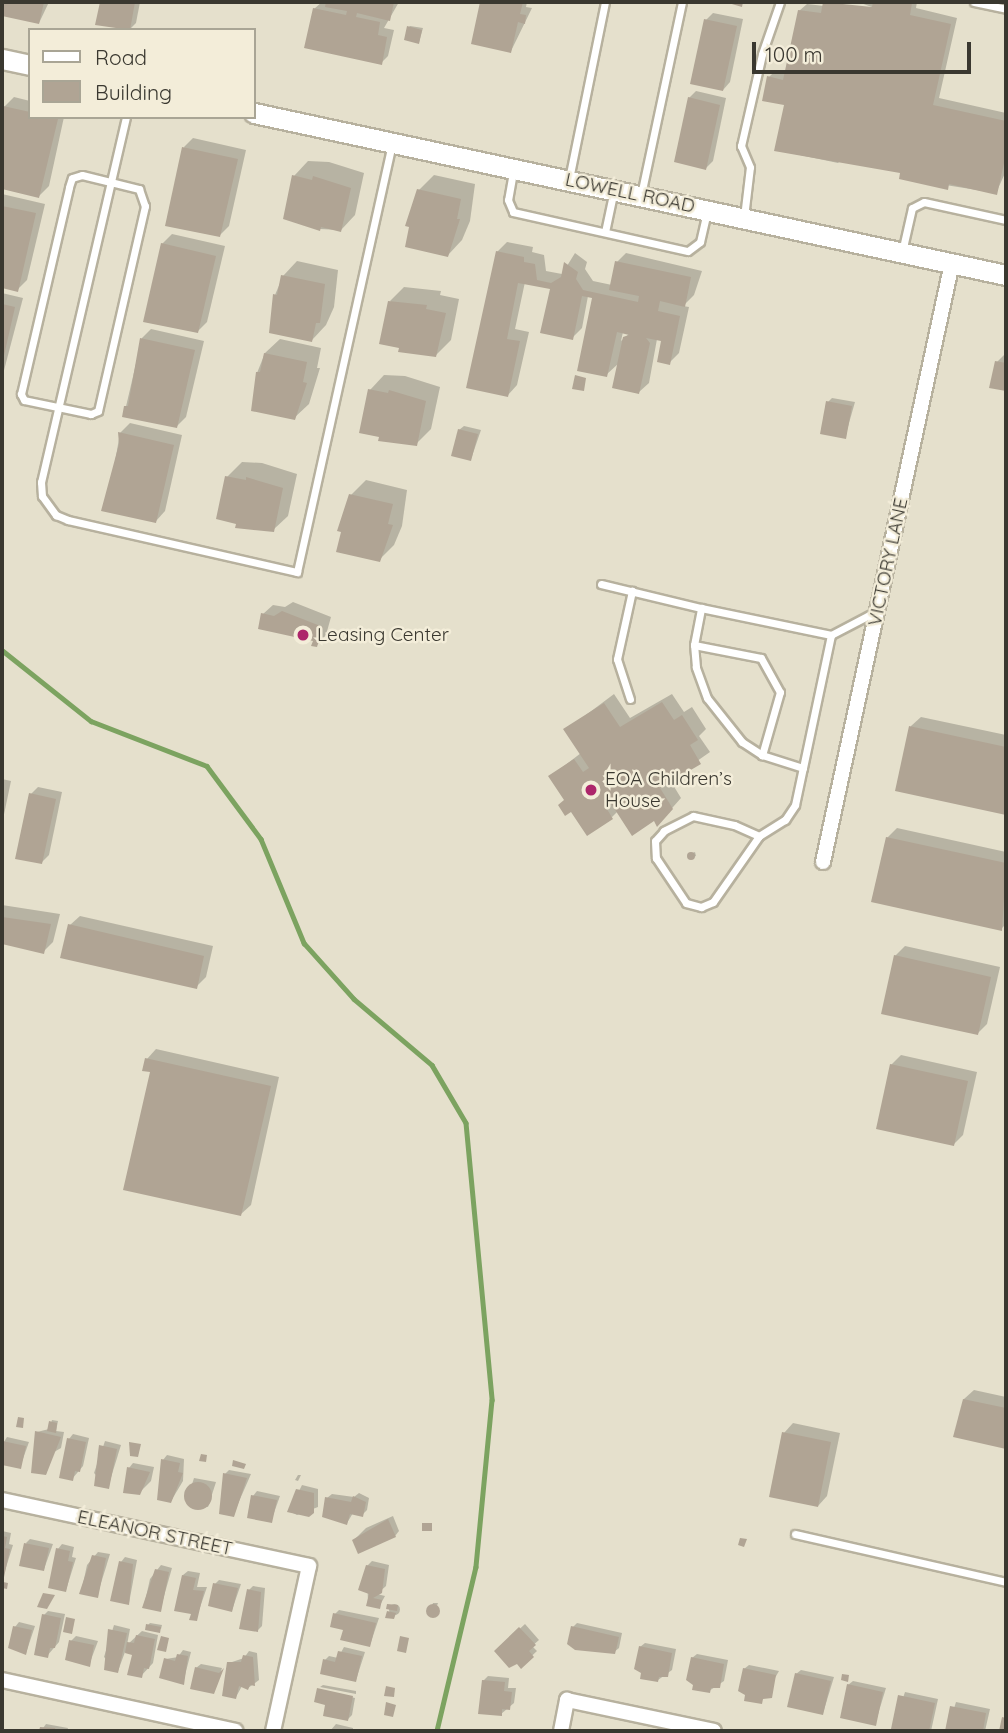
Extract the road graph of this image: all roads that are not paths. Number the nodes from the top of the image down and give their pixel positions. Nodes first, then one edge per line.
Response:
1 (605, 2) edge
2 (682, 2) edge
3 (780, 2) edge
4 (974, 2) edge
5 (1006, 9) edge
6 (2, 59) edge
7 (28, 65) edge
8 (256, 113) edge
9 (126, 119) edge
10 (393, 142) junction
11 (514, 168) junction
12 (569, 179) junction
13 (110, 183) junction
14 (614, 189) junction
15 (641, 195) junction
16 (708, 210) junction
17 (744, 218) junction
18 (1006, 220) edge
19 (605, 232) junction
20 (902, 252) junction
21 (952, 263) junction
22 (1006, 275) edge
23 (58, 407) junction
24 (601, 584) dead end
25 (632, 591) junction
26 (701, 608) junction
27 (877, 611) junction
28 (831, 635) junction
29 (694, 645) junction
30 (630, 699) dead end
31 (762, 755) junction
32 (803, 768) junction
33 (759, 836) junction
34 (824, 862) dead end
35 (2, 1500) edge
36 (794, 1534) dead end
37 (1006, 1583) edge
38 (2, 1680) edge
39 (236, 1731) edge
40 (273, 1731) edge
41 (561, 1731) edge
42 (714, 1731) edge

1 - 12 lane
2 - 15 lane
3 - 17 lane
4 - 5 lane
6 - 7 street
8 - 10 street, LOWELL ROAD
9 - 13 lane
10 - 11 street, LOWELL ROAD
10 - 23 lane
11 - 12 street, LOWELL ROAD
11 - 19 lane
12 - 14 street, LOWELL ROAD
13 - 23 lane
13 - 23 lane
13 - 23 lane
14 - 15 street, LOWELL ROAD
14 - 19 lane
15 - 16 street, LOWELL ROAD
16 - 17 street, LOWELL ROAD
16 - 19 lane
17 - 20 street, LOWELL ROAD
18 - 20 lane
20 - 21 street, LOWELL ROAD
21 - 22 street, LOWELL ROAD
21 - 27 street, VICTORY LANE
24 - 25 lane
25 - 26 lane
25 - 30 lane
26 - 28 lane
26 - 29 lane
27 - 28 lane
27 - 34 street, VICTORY LANE
28 - 32 lane
29 - 31 lane
29 - 31 lane
31 - 32 lane
32 - 33 lane
33 - 33 lane
35 - 40 street, ELEANOR STREET
36 - 37 lane
38 - 39 street
41 - 42 street

